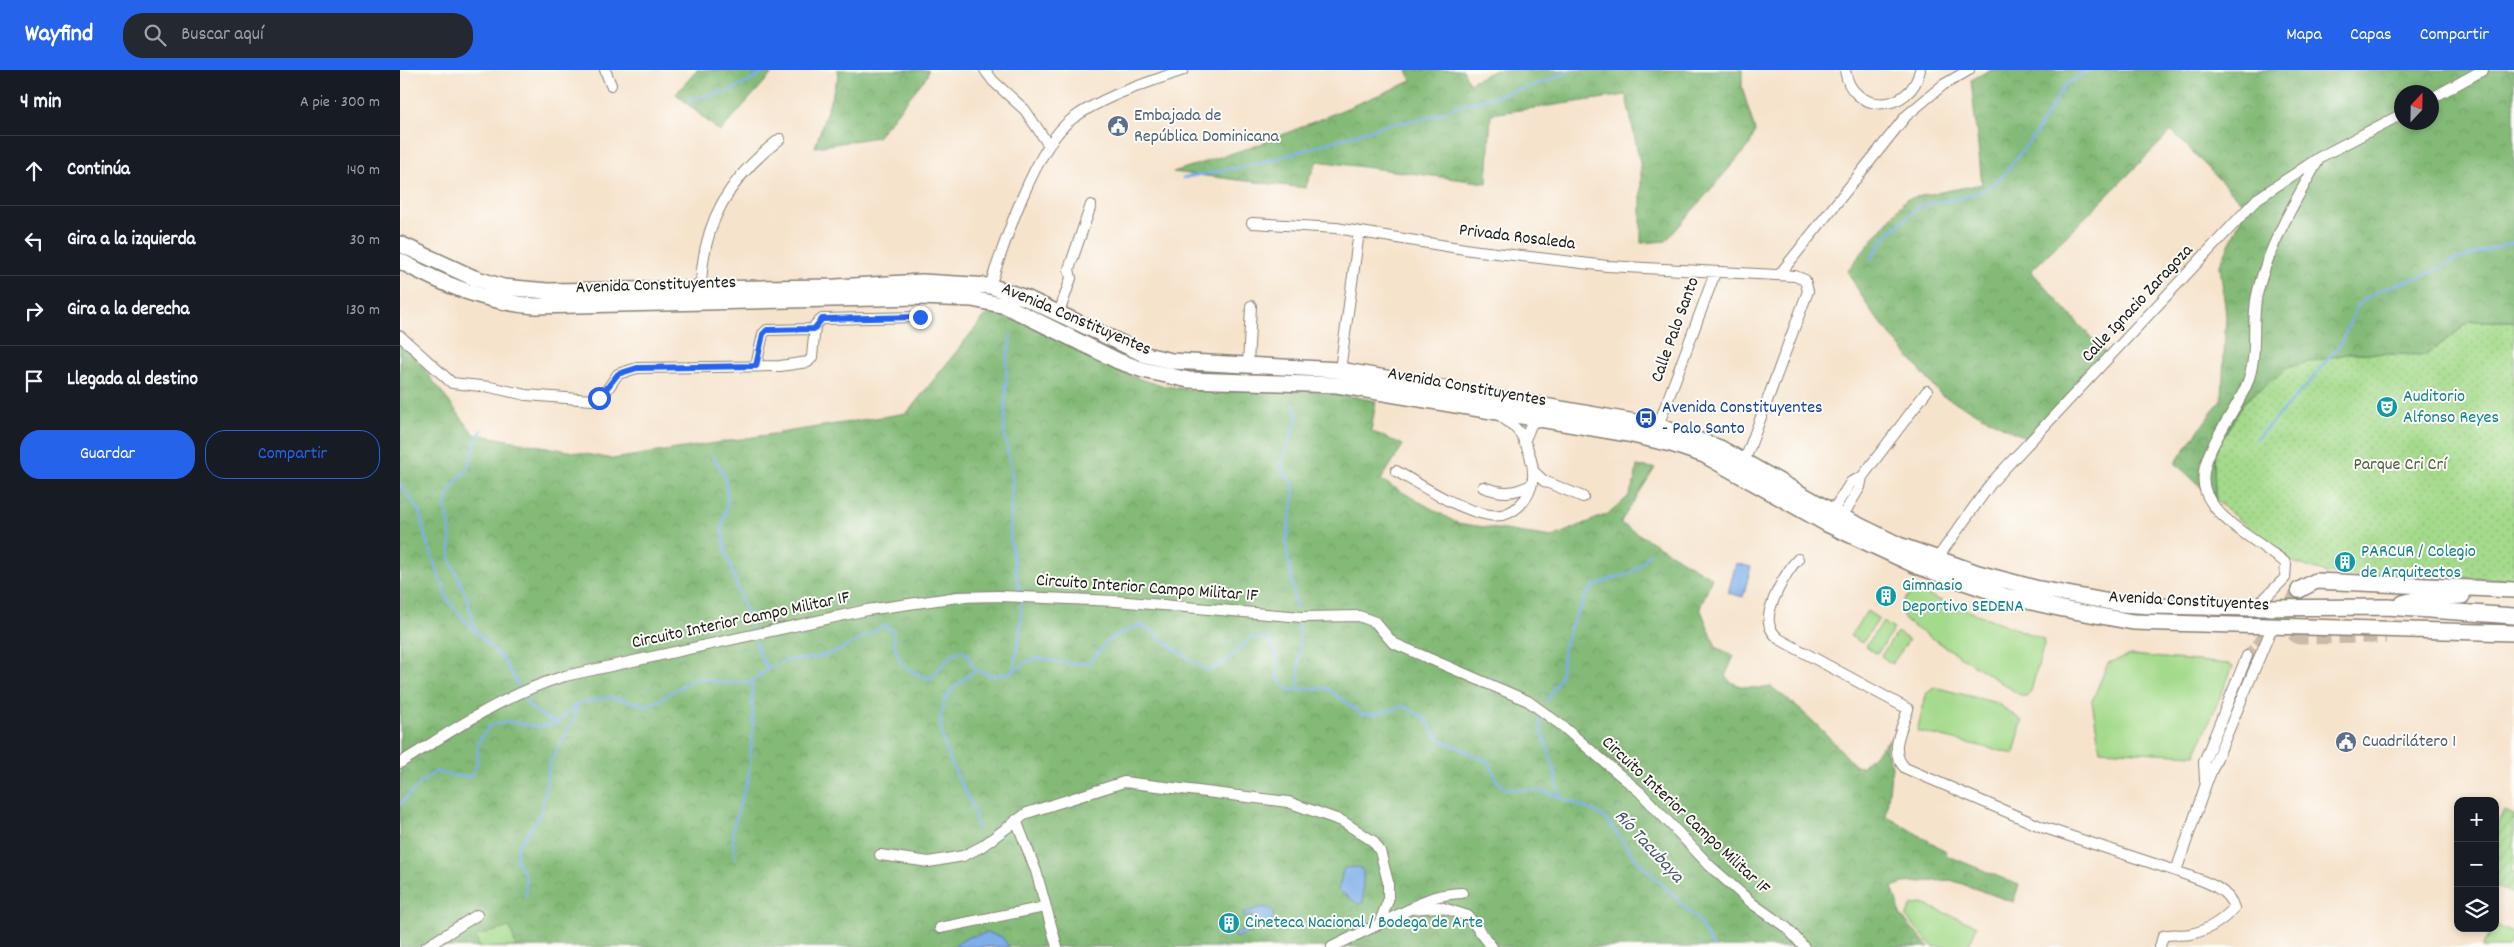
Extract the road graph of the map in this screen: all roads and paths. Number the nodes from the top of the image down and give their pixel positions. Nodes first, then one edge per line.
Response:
1 (605, 70) edge
2 (985, 70) edge
3 (1183, 70) edge
4 (1845, 70) edge
5 (1920, 70) edge
6 (1969, 70) edge
7 (2483, 70) edge
8 (611, 85) dead end
9 (2439, 94) edge
10 (1893, 102) junction
11 (1906, 116) junction
12 (2394, 118) edge
13 (780, 139) dead end
14 (1048, 144) junction
15 (2320, 157) junction
16 (1091, 205) dead end
17 (1252, 223) dead end
18 (1359, 232) junction
19 (400, 244) edge
20 (400, 260) edge
21 (1715, 273) junction
22 (1779, 276) junction
23 (990, 286) junction
24 (701, 289) junction
25 (1251, 306) dead end
26 (1059, 313) junction
27 (920, 317) dead end
28 (814, 329) junction
29 (400, 336) edge
30 (756, 366) junction
31 (1248, 366) junction
32 (1340, 370) junction
33 (1928, 391) dead end
34 (1496, 412) junction
35 (1537, 419) junction
36 (1658, 426) junction
37 (1524, 442) junction
38 (1745, 460) junction
39 (1396, 471) dead end
40 (1533, 471) junction
41 (1531, 485) junction
42 (1483, 487) dead end
43 (1583, 497) dead end
44 (1837, 514) junction
45 (1798, 559) dead end
46 (1936, 560) junction
47 (2299, 590) tunnel mouth
48 (2514, 590) edge
49 (2514, 599) edge
50 (2387, 607) junction
51 (2255, 608) junction
52 (2514, 616) edge
53 (2272, 625) junction
54 (2497, 632) junction
55 (2514, 633) edge
56 (2386, 636) tunnel mouth
57 (2247, 656) tunnel mouth
58 (400, 763) edge
59 (2206, 784) junction
60 (1016, 820) junction
61 (880, 854) dead end
62 (2176, 871) junction
63 (1462, 893) dead end
64 (1045, 907) junction
65 (1410, 909) junction
66 (477, 915) dead end
67 (1378, 924) junction
68 (940, 928) dead end
69 (426, 947) edge
70 (1057, 947) edge
71 (1332, 947) edge
72 (1492, 947) edge
73 (1804, 947) edge
74 (2160, 947) edge

1 - 8 street
2 - 14 street
3 - 14 street
4 - 10 street
5 - 10 street
6 - 11 street
7 - 9 street
10 - 11 street
11 - 22 street
12 - 15 street, Calle Ignacio Zaragoza
13 - 24 street
14 - 23 street
15 - 46 street, Calle Ignacio Zaragoza
15 - 51 street
16 - 26 street
17 - 18 street, Privada Rosaleda
18 - 21 street, Privada Rosaleda
18 - 32 street
19 - 24 highway, Avenida Constituyentes
20 - 34 highway, Avenida Constituyentes
21 - 22 street, Privada Rosaleda
21 - 36 street, Calle Palo Santo
22 - 38 street, Privada Rosaleda
23 - 24 highway, Avenida Constituyentes
23 - 26 highway, Avenida Constituyentes
25 - 31 street
26 - 31 highway, Avenida Constituyentes
27 - 28 street
28 - 30 street
28 - 30 street
29 - 30 street
31 - 32 highway, Avenida Constituyentes
32 - 36 highway, Avenida Constituyentes
33 - 44 street
34 - 35 highway, Avenida Constituyentes
34 - 37 street
35 - 37 street
35 - 53 highway, Avenida Constituyentes
36 - 38 highway, Avenida Constituyentes
37 - 40 street
38 - 44 highway, Avenida Constituyentes
39 - 41 street
40 - 41 street
40 - 43 street
41 - 42 street
44 - 46 highway, Avenida Constituyentes
45 - 62 street
46 - 51 highway, Avenida Constituyentes
47 - 48 highway
49 - 50 highway
50 - 51 highway, Avenida Constituyentes
50 - 52 highway, Avenida Constituyentes
53 - 54 highway, Avenida Constituyentes
53 - 59 street
54 - 55 highway, Avenida Constituyentes
54 - 56 highway
57 - 59 street
58 - 73 street, Circuito Interior Campo Militar 1F
59 - 62 street
60 - 61 street
60 - 64 street
60 - 67 street
62 - 74 street
63 - 65 street
64 - 68 street
64 - 70 street
65 - 67 street
65 - 72 street
66 - 69 street
67 - 71 street

